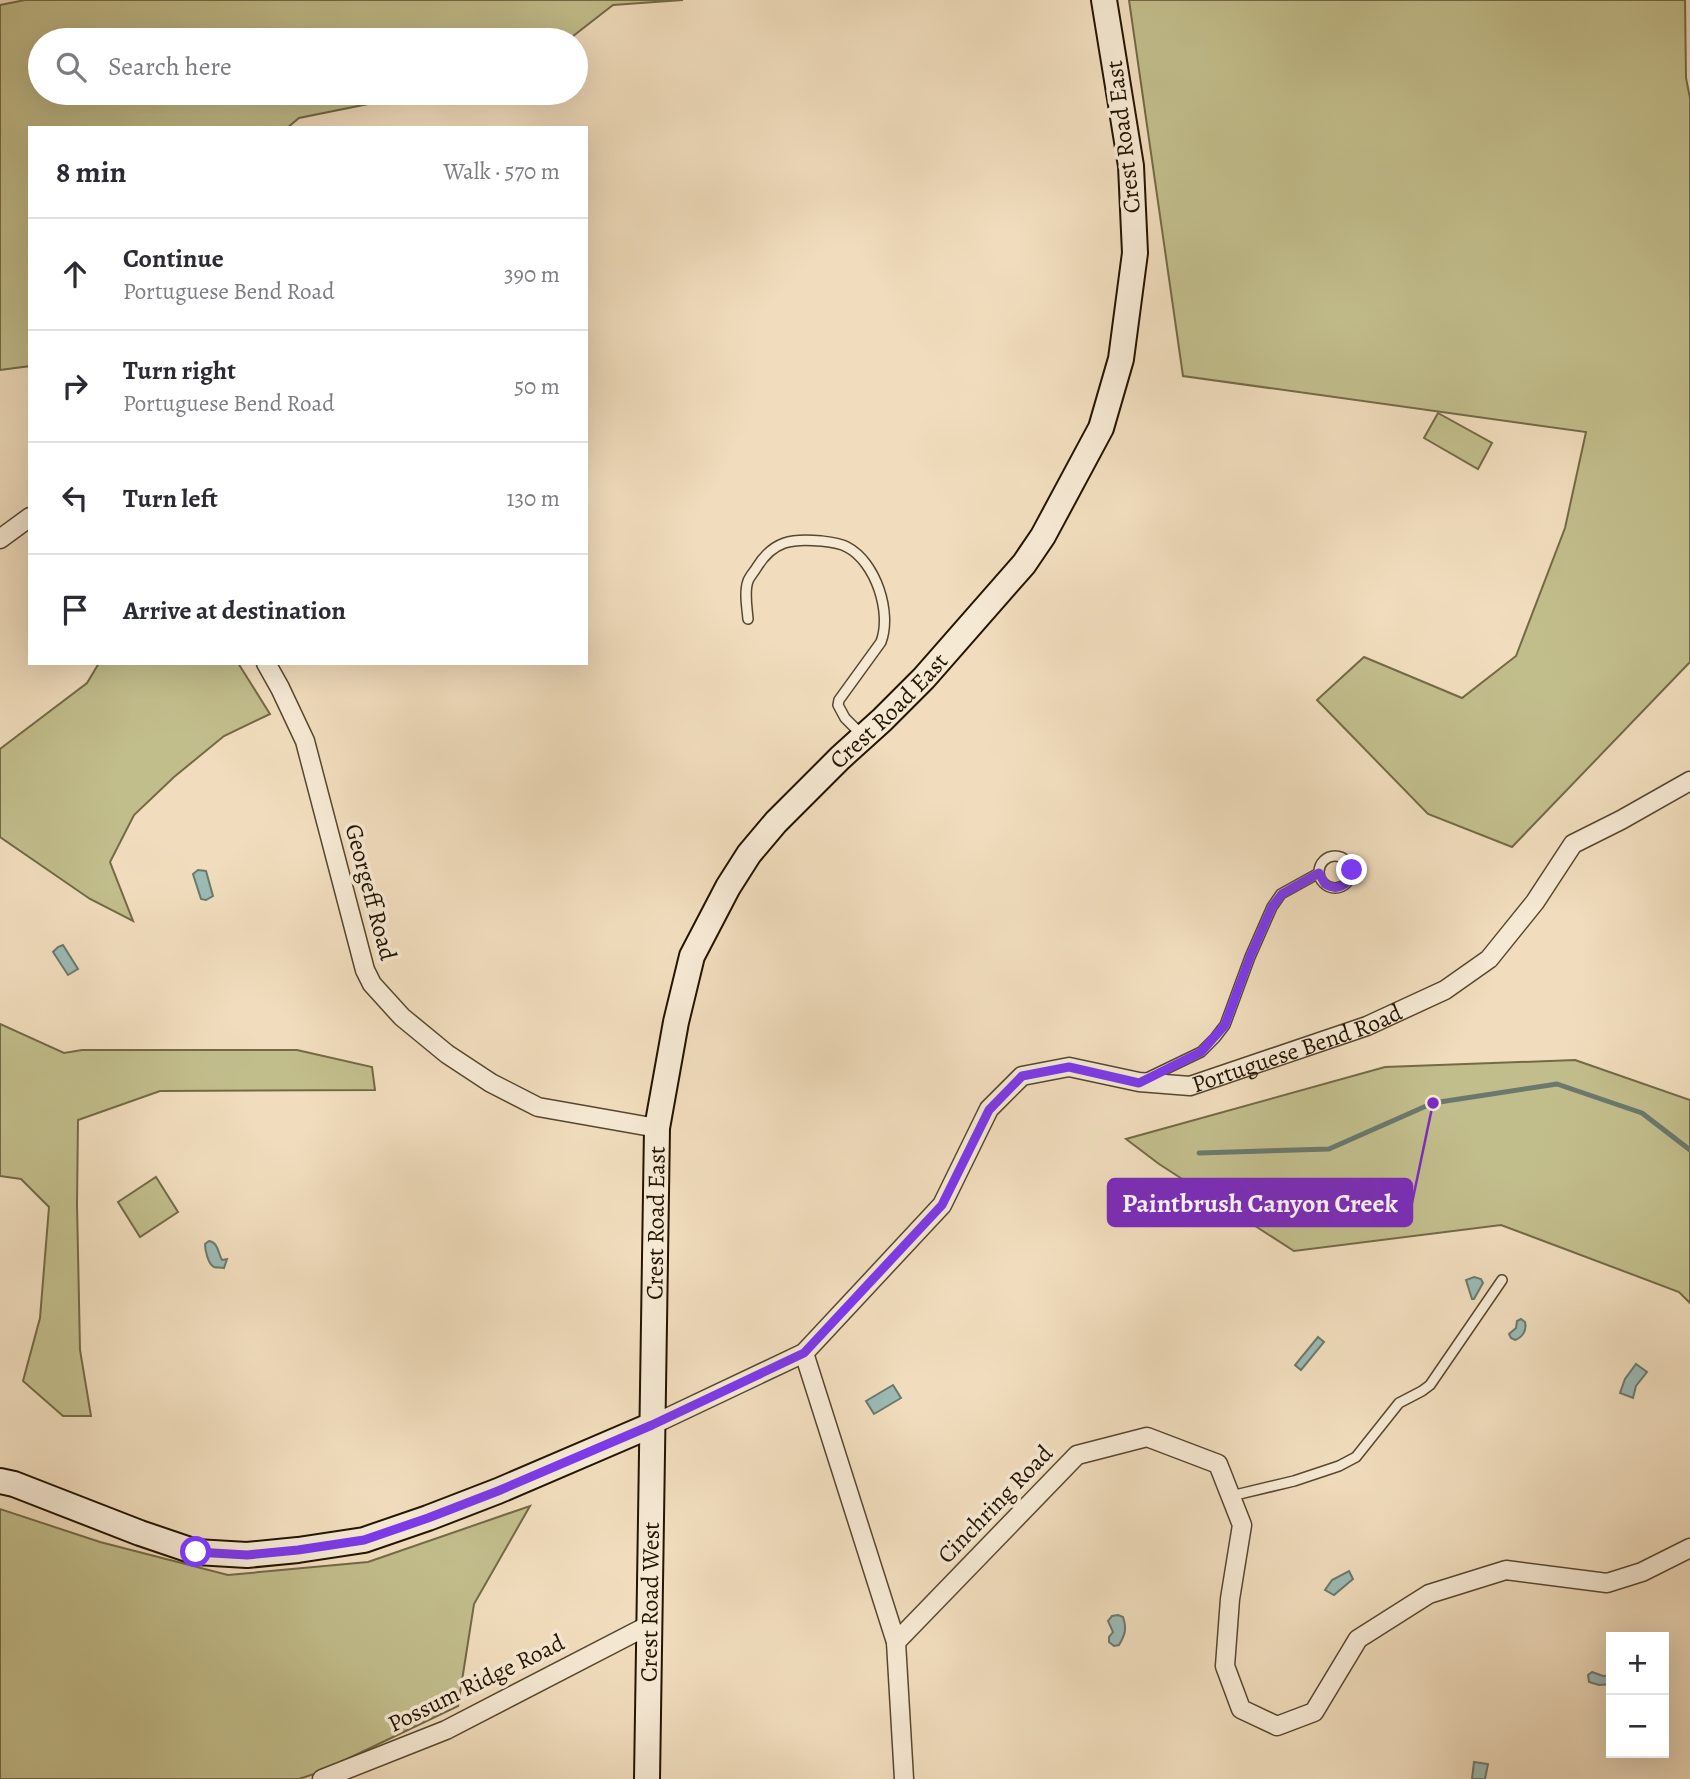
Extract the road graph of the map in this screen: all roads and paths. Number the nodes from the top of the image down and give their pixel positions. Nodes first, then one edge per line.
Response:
1 (1104, 0) edge
2 (28, 519) edge
3 (0, 540) edge
4 (748, 619) dead end
5 (267, 665) edge
6 (864, 737) junction
7 (1690, 781) edge
8 (1319, 873) dead end
9 (1139, 1083) junction
10 (657, 1128) junction
11 (1502, 1280) dead end
12 (804, 1353) junction
13 (652, 1425) junction
14 (0, 1481) edge
15 (1231, 1496) junction
16 (1690, 1548) edge
17 (649, 1625) junction
18 (896, 1642) junction
19 (322, 1779) edge
20 (647, 1779) edge
21 (904, 1779) edge

1 - 6 street, Crest Road East
2 - 3 street
4 - 6 lane
5 - 10 street, Georgeff Road
6 - 10 street, Crest Road East
7 - 9 street, Portuguese Bend Road
8 - 9 lane
9 - 12 street, Portuguese Bend Road
10 - 13 street, Crest Road East
11 - 15 lane
12 - 13 street, Portuguese Bend Road
12 - 18 street
13 - 14 street, Portuguese Bend Road
13 - 17 street, Crest Road West
15 - 16 street, Cinchring Road
15 - 18 street, Cinchring Road
17 - 19 street, Possum Ridge Road
17 - 20 street, Crest Road West
18 - 21 street

